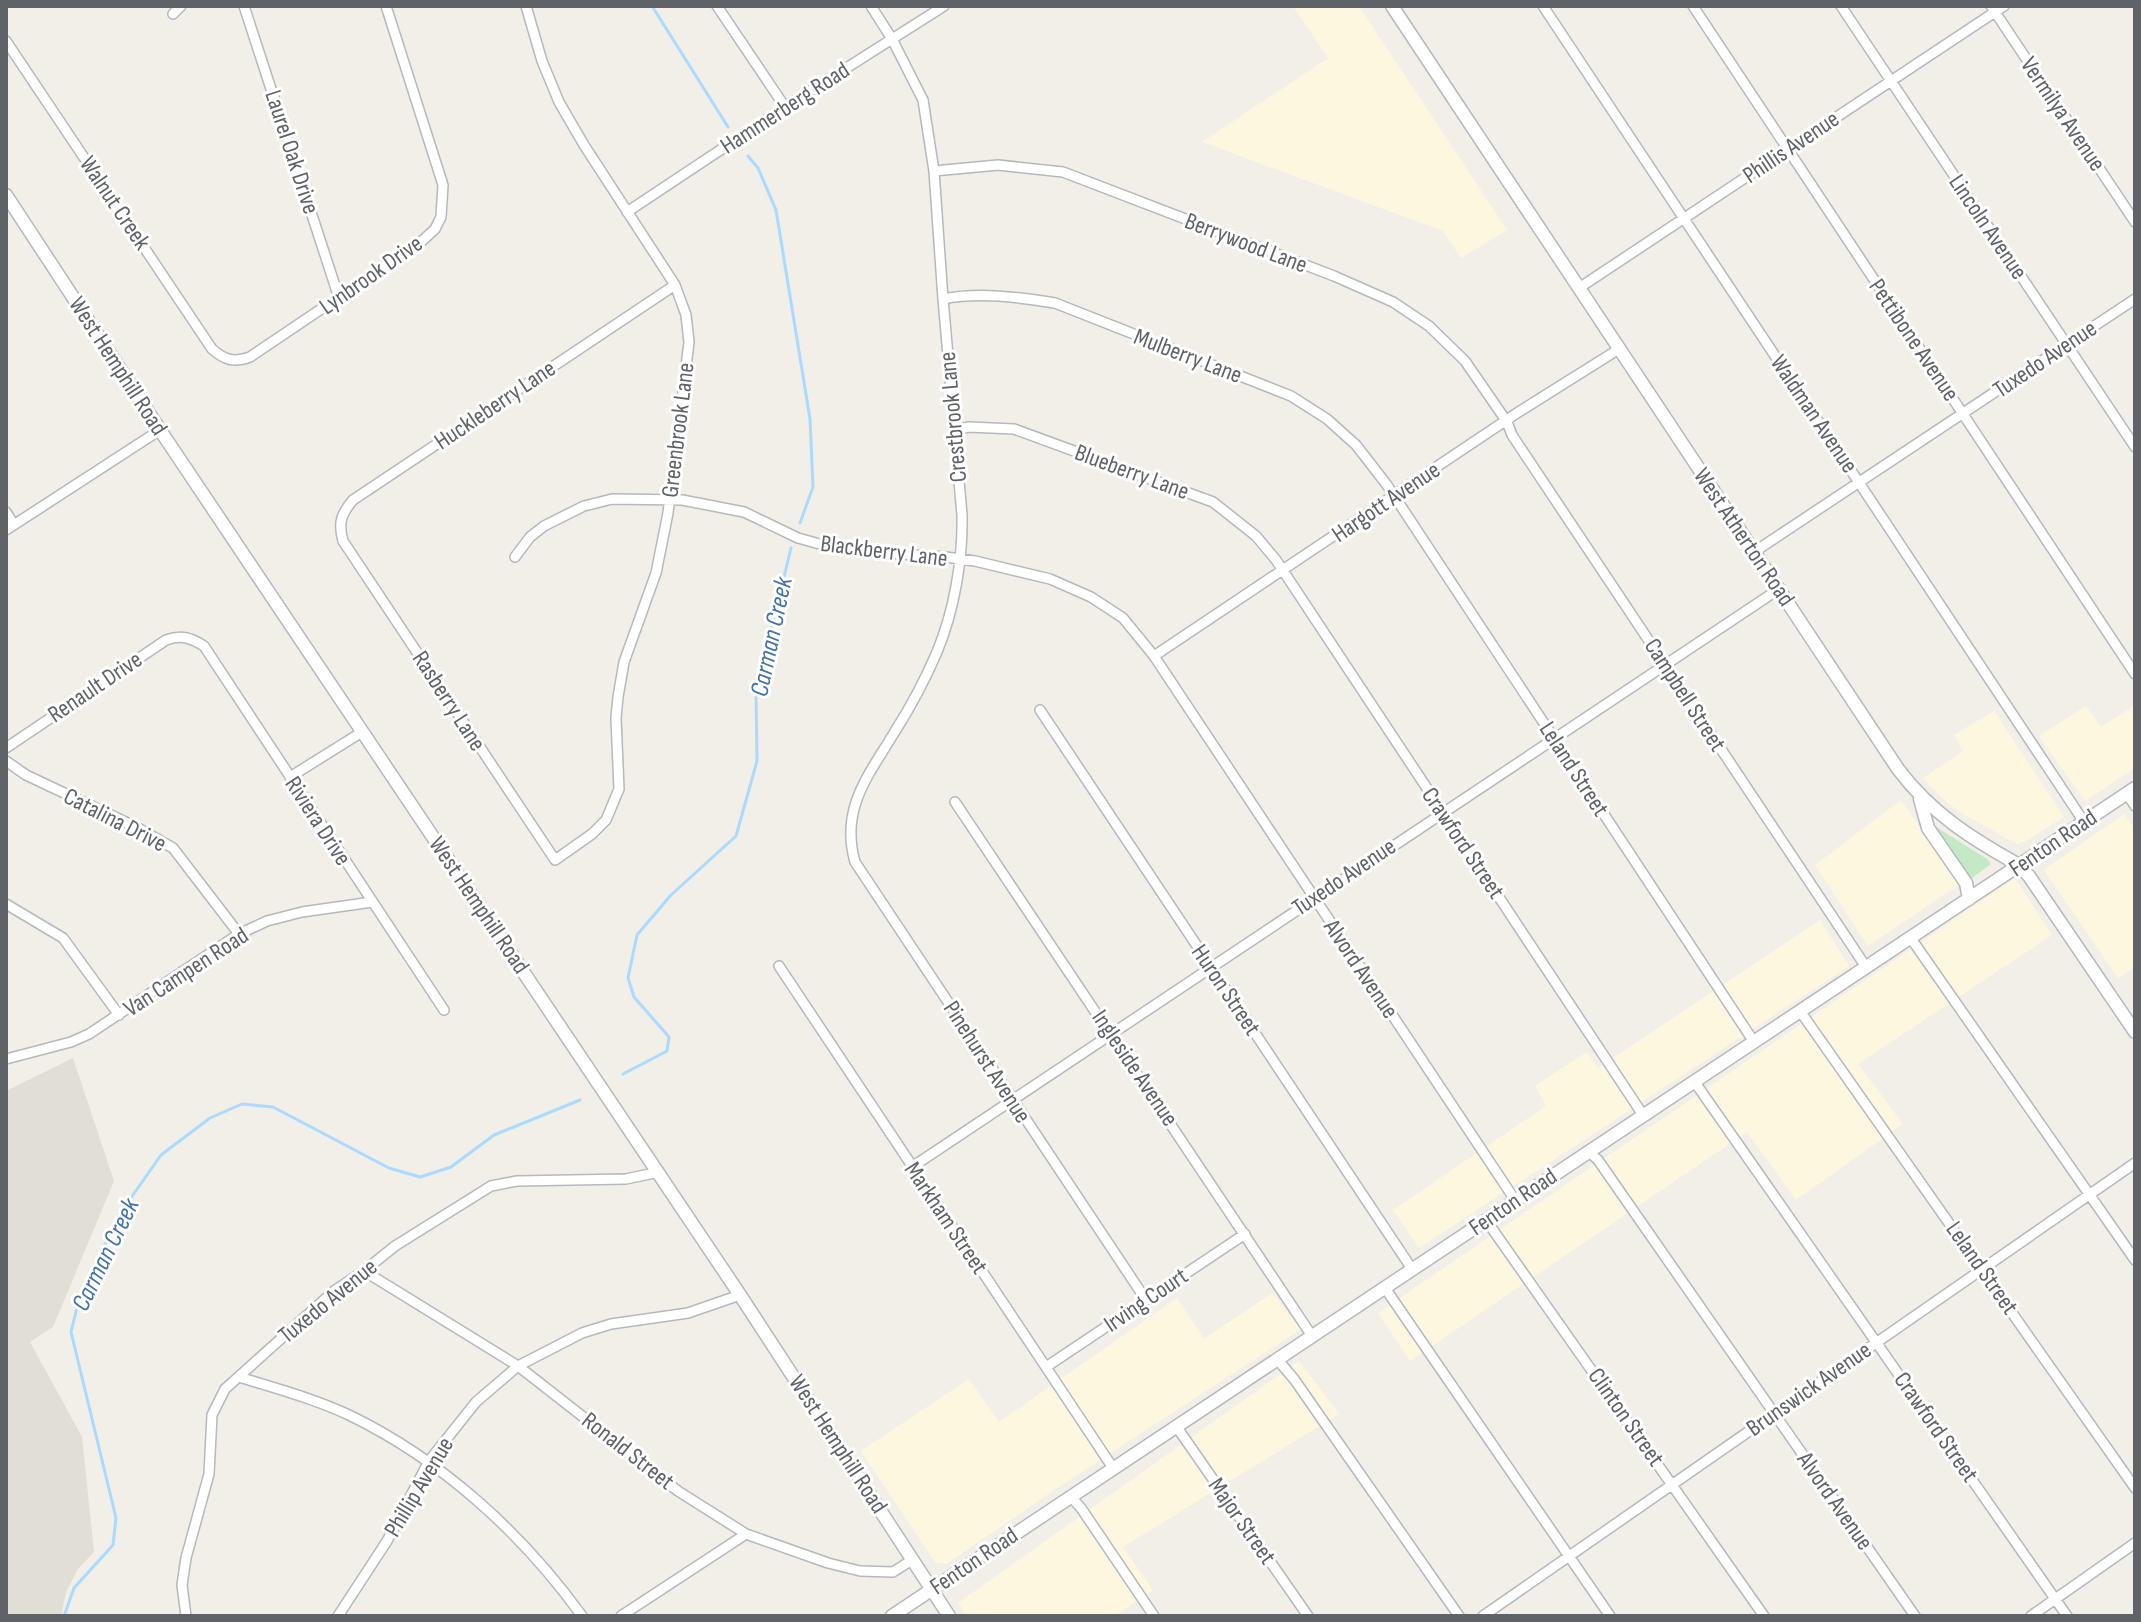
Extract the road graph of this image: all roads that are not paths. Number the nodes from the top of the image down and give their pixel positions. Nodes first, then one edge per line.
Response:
1 (244, 6) edge
2 (386, 6) edge
3 (526, 6) edge
4 (717, 6) edge
5 (871, 6) edge
6 (944, 6) edge
7 (1392, 6) edge
8 (1543, 6) edge
9 (1693, 6) edge
10 (1841, 6) edge
11 (1997, 8) edge
12 (892, 39) junction
13 (6, 41) edge
14 (1891, 81) junction
15 (785, 107) junction
16 (1788, 150) junction
17 (934, 171) junction
18 (6, 195) edge
19 (627, 212) junction
20 (1684, 219) junction
21 (2135, 222) edge
22 (675, 285) junction
23 (1579, 288) junction
24 (339, 298) junction
25 (943, 299) junction
26 (2135, 299) edge
27 (2067, 344) junction
28 (1619, 349) junction
29 (228, 361) joint
30 (1963, 413) junction
31 (1507, 422) junction
32 (160, 430) junction
33 (954, 430) junction
34 (2135, 447) edge
35 (1859, 482) junction
36 (1393, 497) junction
37 (669, 501) junction
38 (6, 512) edge
39 (10, 527) edge
40 (343, 541) joint
41 (1754, 552) junction
42 (515, 557) dead end
43 (962, 561) junction
44 (1282, 572) junction
45 (1779, 589) junction
46 (188, 638) joint
47 (1154, 656) junction
48 (1665, 663) junction
49 (2135, 674) edge
50 (1040, 710) dead end
51 (362, 732) junction
52 (1553, 737) junction
53 (6, 748) edge
54 (6, 761) edge
55 (290, 777) junction
56 (2131, 791) edge
57 (1919, 796) junction
58 (955, 802) dead end
59 (2135, 806) edge
60 (1441, 812) junction
61 (851, 817) joint
62 (2084, 822) junction
63 (555, 860) joint
64 (2019, 865) junction
65 (1314, 897) junction
66 (1969, 899) junction
67 (372, 902) junction
68 (6, 904) edge
69 (239, 934) junction
70 (1910, 937) junction
71 (779, 966) dead end
72 (1210, 967) junction
73 (1866, 967) junction
74 (444, 1010) dead end
75 (1800, 1011) junction
76 (119, 1015) junction
77 (2135, 1032) edge
78 (1111, 1033) junction
79 (1754, 1042) junction
80 (6, 1059) edge
81 (1694, 1081) junction
82 (1012, 1100) junction
83 (1643, 1115) junction
84 (1589, 1152) junction
85 (2135, 1163) edge
86 (912, 1167) junction
87 (659, 1172) junction
88 (2089, 1194) junction
89 (1515, 1200) junction
90 (1486, 1220) junction
91 (1245, 1234) junction
92 (2135, 1260) edge
93 (1983, 1268) junction
94 (1412, 1269) junction
95 (364, 1271) junction
96 (1385, 1288) junction
97 (740, 1295) junction
98 (1146, 1300) junction
99 (1312, 1336) junction
100 (1877, 1342) junction
101 (1277, 1359) junction
102 (518, 1366) junction
103 (1046, 1367) junction
104 (239, 1377) junction
105 (1774, 1414) junction
106 (1176, 1426) junction
107 (429, 1461) junction
108 (1113, 1468) junction
109 (1673, 1484) junction
110 (2135, 1488) edge
111 (1071, 1497) junction
112 (746, 1534) junction
113 (2135, 1543) edge
114 (1569, 1557) junction
115 (912, 1560) junction
116 (932, 1589) junction
117 (2055, 1599) junction
118 (186, 1616) edge
119 (338, 1616) edge
120 (582, 1616) edge
121 (621, 1616) edge
122 (892, 1616) edge
123 (949, 1616) edge
124 (1154, 1616) edge
125 (1308, 1616) edge
126 (1459, 1616) edge
127 (1483, 1616) edge
128 (1610, 1616) edge
129 (1764, 1616) edge
130 (1915, 1616) edge
131 (2031, 1616) edge
132 (2067, 1616) edge

1 - 24 street, Laurel Oak Drive
2 - 24 street, Lynbrook Drive
3 - 19 street, Greenbrook Lane
4 - 15 street
5 - 12 street, Crestbrook Lane
6 - 12 street, Hammerberg Road
7 - 23 street, West Atherton Road
8 - 20 street, Waldman Avenue
9 - 16 street, Pettibone Avenue
10 - 14 street, Lincoln Avenue
11 - 14 street, Phillis Avenue
11 - 21 street, Vermilya Avenue
12 - 15 street, Hammerberg Road
12 - 17 street, Crestbrook Lane
13 - 29 street, Walnut Creek
14 - 16 street, Phillis Avenue
14 - 27 street, Lincoln Avenue
15 - 19 street, Hammerberg Road
16 - 20 street, Phillis Avenue
16 - 30 street, Pettibone Avenue
17 - 25 street, Crestbrook Lane
17 - 31 street, Berrywood Lane
18 - 32 street, West Hemphill Road
19 - 22 street, Greenbrook Lane
20 - 23 street, Phillis Avenue
20 - 35 street, Waldman Avenue
22 - 37 street, Greenbrook Lane
22 - 40 street, Huckleberry Lane
23 - 28 street, West Atherton Road
24 - 29 street, Lynbrook Drive
25 - 33 street, Crestbrook Lane
25 - 36 street, Mulberry Lane
26 - 27 street, Tuxedo Avenue
27 - 30 street, Tuxedo Avenue
27 - 34 street, Lincoln Avenue
28 - 31 street, Hargott Avenue
28 - 41 street, West Atherton Road
30 - 35 street, Tuxedo Avenue
30 - 49 street, Pettibone Avenue
31 - 36 street, Hargott Avenue
31 - 48 street, Campbell Street
32 - 39 street
32 - 51 street, West Hemphill Road
33 - 43 street, Crestbrook Lane
33 - 44 street, Blueberry Lane
35 - 41 street, Tuxedo Avenue
35 - 62 street, Waldman Avenue
36 - 44 street, Hargott Avenue
36 - 52 street, Leland Street
37 - 42 street, Blackberry Lane
37 - 43 street, Blackberry Lane
37 - 63 street, Greenbrook Lane
38 - 39 street
40 - 63 street, Rasberry Lane
41 - 45 street, West Atherton Road
43 - 47 street, Blackberry Lane
43 - 61 street, Crestbrook Lane
44 - 47 street, Hargott Avenue
44 - 60 street, Crawford Street
45 - 48 street, Tuxedo Avenue
45 - 57 street, West Atherton Road
46 - 53 street, Renault Drive
46 - 55 street, Riviera Drive
47 - 65 street, Alvord Avenue
48 - 52 street, Tuxedo Avenue
48 - 73 street, Campbell Street
50 - 72 street, Huron Street
51 - 55 street
51 - 87 street, West Hemphill Road
52 - 60 street, Tuxedo Avenue
52 - 79 street, Leland Street
54 - 69 street, Catalina Drive
55 - 67 street, Riviera Drive
56 - 59 street
56 - 62 street, Fenton Road
57 - 64 street, West Atherton Road
57 - 66 street
58 - 78 street, Ingleside Avenue
60 - 65 street, Tuxedo Avenue
60 - 83 street, Crawford Street
61 - 82 street, Pinehurst Avenue
62 - 64 street, Fenton Road
64 - 66 street, Fenton Road
64 - 77 street, West Atherton Road
65 - 72 street, Tuxedo Avenue
65 - 89 street, Alvord Avenue
66 - 70 street, Fenton Road
67 - 69 street, Van Campen Road
67 - 74 street, Riviera Drive
68 - 76 street
69 - 76 street, Van Campen Road
70 - 73 street, Fenton Road
70 - 88 street
71 - 86 street, Markham Street
72 - 78 street, Tuxedo Avenue
72 - 94 street, Huron Street
73 - 75 street, Fenton Road
75 - 79 street, Fenton Road
75 - 93 street, Leland Street
76 - 80 street, Van Campen Road
78 - 82 street, Tuxedo Avenue
78 - 91 street, Ingleside Avenue
79 - 81 street, Fenton Road
81 - 83 street, Fenton Road
81 - 100 street, Crawford Street
82 - 86 street, Tuxedo Avenue
82 - 98 street, Pinehurst Avenue
83 - 84 street, Fenton Road
84 - 89 street, Fenton Road
84 - 105 street, Alvord Avenue
85 - 88 street, Brunswick Avenue
86 - 103 street, Markham Street
87 - 95 street, Tuxedo Avenue
87 - 97 street, West Hemphill Road
88 - 92 street
88 - 93 street, Brunswick Avenue
89 - 90 street, Fenton Road
90 - 94 street, Fenton Road
90 - 109 street, Clinton Street
91 - 98 street, Irving Court
91 - 99 street, Ingleside Avenue
93 - 100 street, Brunswick Avenue
93 - 110 street, Leland Street
94 - 96 street, Fenton Road
95 - 102 street, Ronald Street
95 - 104 street, Tuxedo Avenue
96 - 99 street, Fenton Road
96 - 114 street
97 - 102 street, Phillip Avenue
97 - 115 street, West Hemphill Road
98 - 103 street, Irving Court
99 - 101 street, Fenton Road
100 - 105 street, Brunswick Avenue
100 - 117 street, Crawford Street
101 - 106 street, Fenton Road
101 - 126 street
102 - 107 street, Phillip Avenue
102 - 112 street, Ronald Street
103 - 108 street, Markham Street
104 - 107 street
104 - 118 street, Tuxedo Avenue
105 - 109 street, Brunswick Avenue
105 - 130 street, Alvord Avenue
106 - 108 street, Fenton Road
106 - 125 street, Major Street
107 - 119 street, Phillip Avenue
107 - 120 street
108 - 111 street, Fenton Road
109 - 114 street, Brunswick Avenue
109 - 129 street, Clinton Street
111 - 116 street, Fenton Road
111 - 124 street
112 - 115 street, Ronald Street
112 - 121 street
113 - 117 street
114 - 127 street, Brunswick Avenue
114 - 128 street
115 - 116 street, West Hemphill Road
116 - 122 street, Fenton Road
116 - 123 street, West Hemphill Road
117 - 131 street
117 - 132 street, Crawford Street

